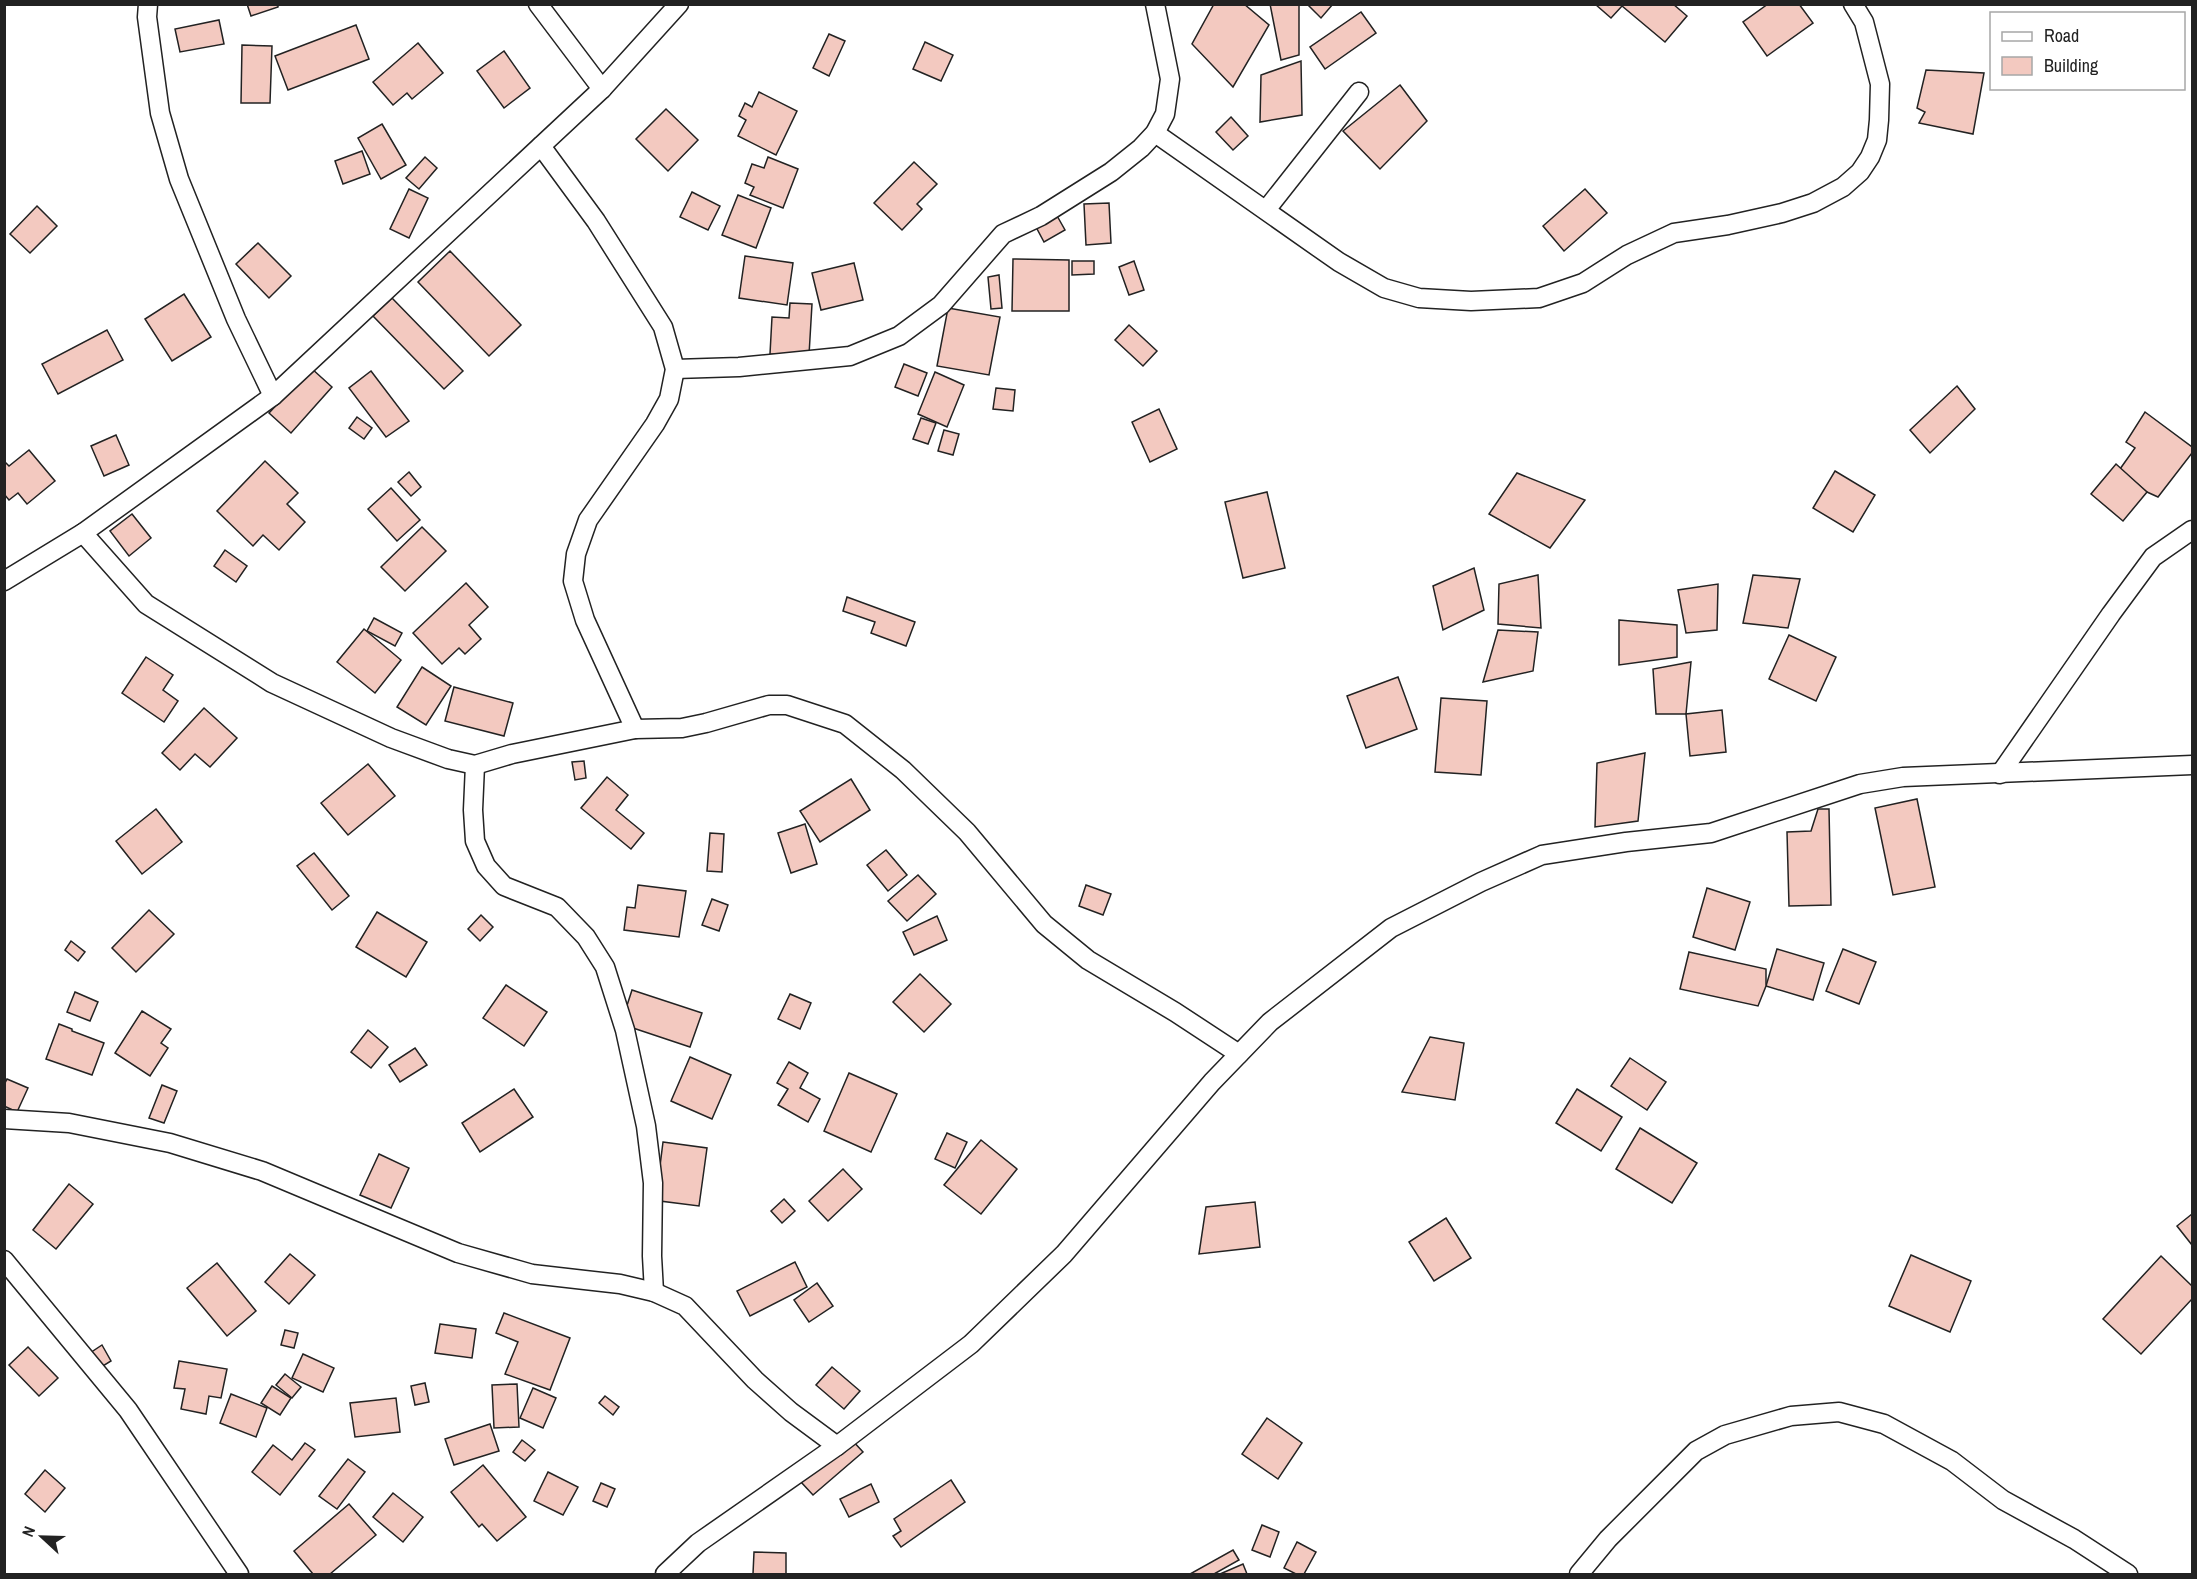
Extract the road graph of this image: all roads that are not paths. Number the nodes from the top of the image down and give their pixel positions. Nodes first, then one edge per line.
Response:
1 (148, 4) edge
2 (538, 4) edge
3 (679, 4) edge
4 (1155, 4) edge
5 (1853, 4) edge
6 (602, 89) junction
7 (1359, 92) dead end
8 (1155, 133) junction
9 (541, 146) junction
10 (1266, 210) junction
11 (675, 369) junction
12 (273, 396) junction
13 (2193, 530) edge
14 (83, 533) junction
15 (4, 581) edge
16 (636, 729) junction
17 (475, 765) junction
18 (2193, 765) edge
19 (2000, 774) junction
20 (1239, 1054) junction
21 (4, 1119) edge
22 (4, 1260) edge
23 (654, 1292) junction
24 (837, 1446) junction
25 (239, 1575) edge
26 (665, 1575) edge
27 (1579, 1575) edge
28 (2128, 1575) edge

1 - 12 street
2 - 6 street
3 - 6 street
4 - 8 street
5 - 10 street
6 - 9 street
7 - 10 street
8 - 10 street
8 - 11 street
9 - 11 street
9 - 12 street
11 - 16 street
12 - 14 street
13 - 19 street
14 - 15 street
14 - 17 street
16 - 17 street
16 - 20 street
17 - 23 street
18 - 19 street
19 - 20 street
20 - 24 street
21 - 23 street
22 - 25 street
23 - 24 street
24 - 26 street
27 - 28 street

